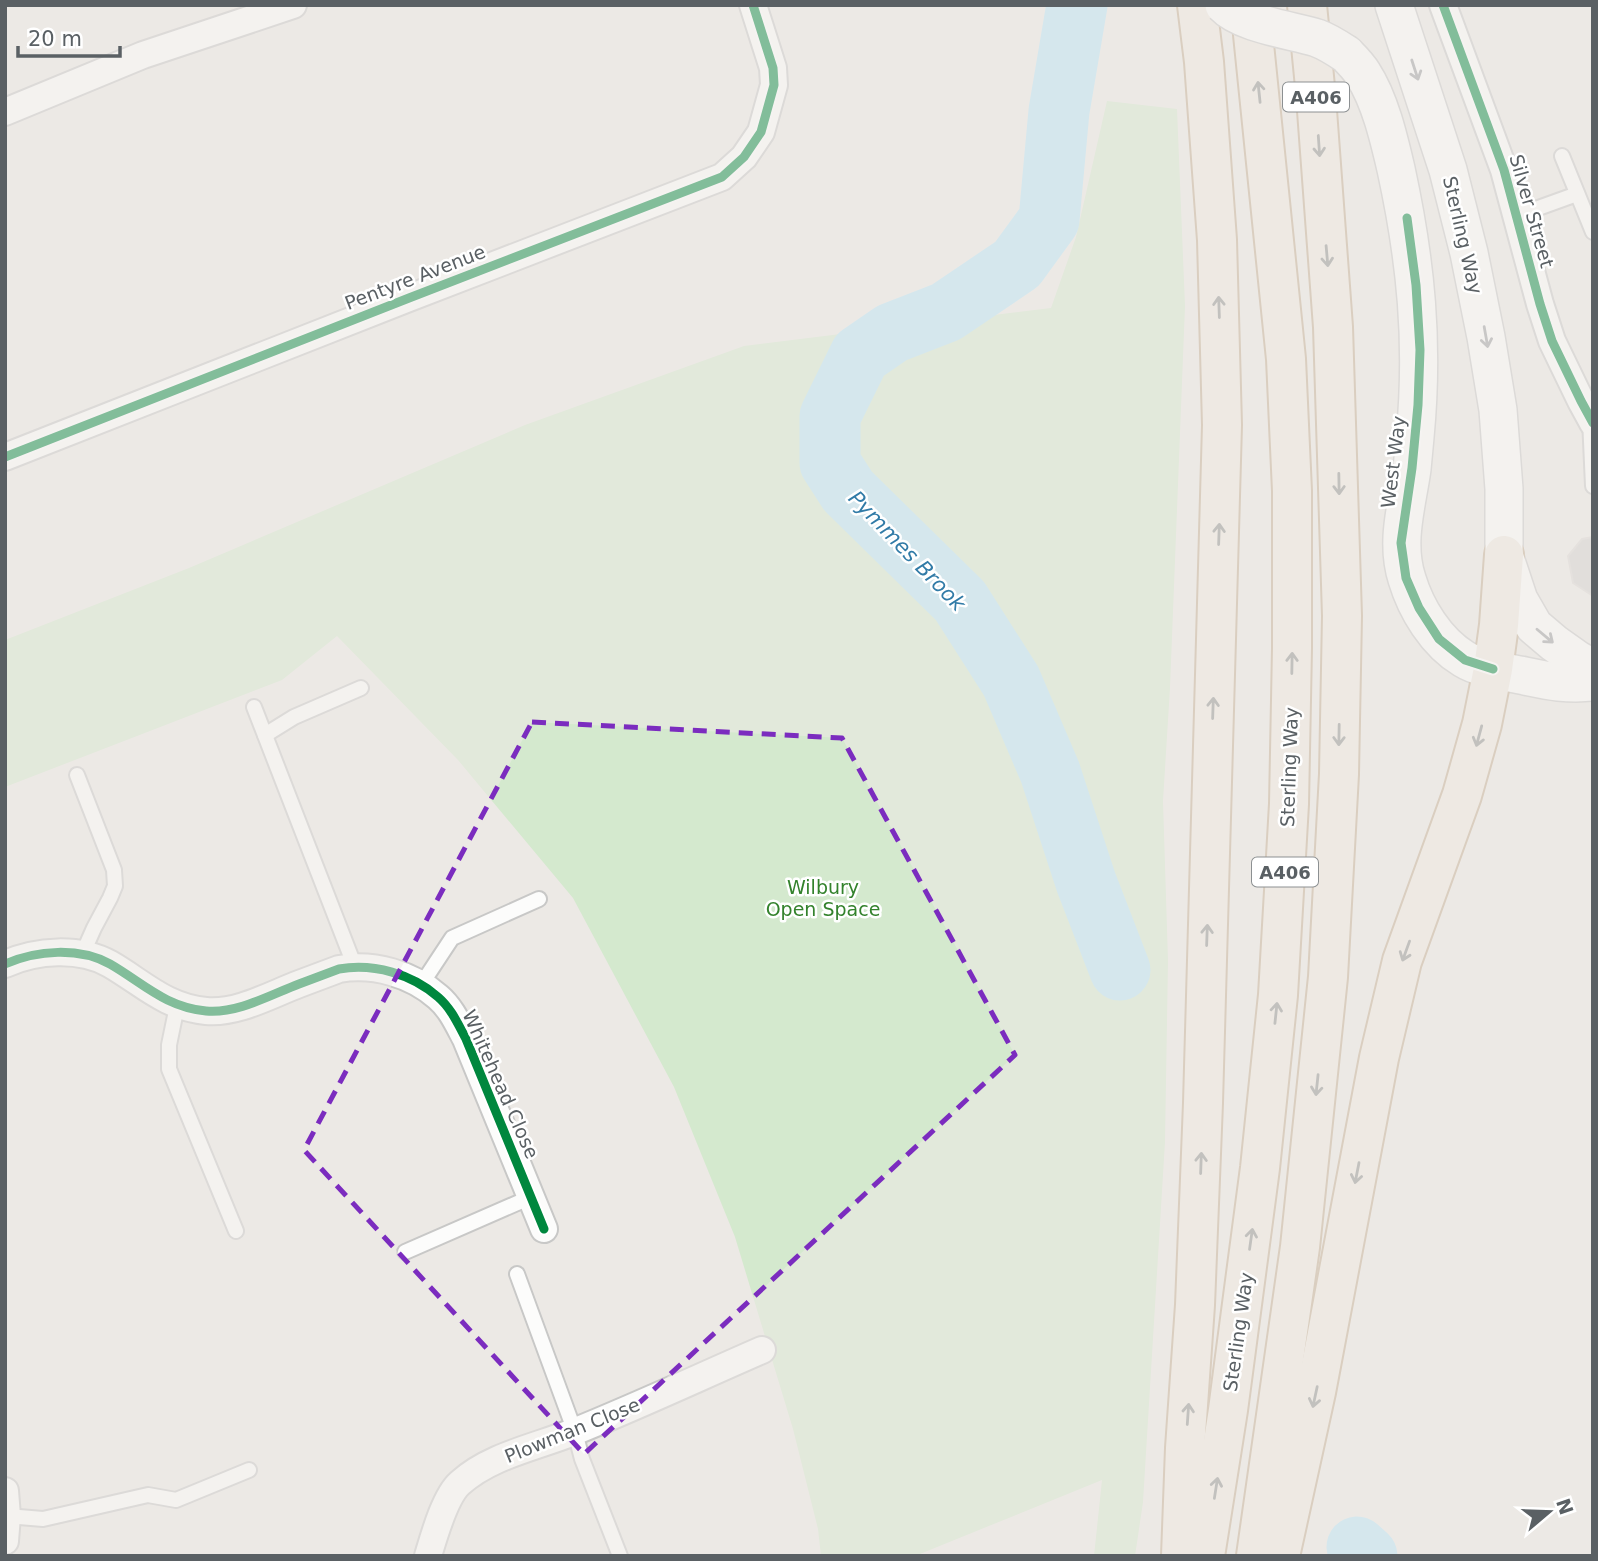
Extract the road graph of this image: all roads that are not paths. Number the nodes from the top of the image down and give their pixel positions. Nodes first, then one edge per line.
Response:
1 (293, 5) edge
2 (753, 5) edge
3 (1197, 5) edge
4 (1224, 5) edge
5 (1250, 5) edge
6 (1307, 5) edge
7 (1394, 5) edge
8 (1443, 5) edge
9 (5, 113) edge
10 (1562, 156) dead end
11 (1577, 194) junction
12 (1516, 216) junction
13 (1593, 232) edge
14 (1591, 421) edge
15 (5, 457) edge
16 (1593, 486) edge
17 (1504, 555) junction
18 (1593, 668) edge
19 (1493, 669) junction
20 (1593, 682) edge
21 (361, 688) dead end
22 (254, 707) dead end
23 (265, 735) junction
24 (77, 775) dead end
25 (539, 899) dead end
26 (82, 955) junction
27 (5, 964) edge
28 (355, 967) junction
29 (421, 985) junction
30 (177, 1006) junction
31 (531, 1197) junction
32 (544, 1228) dead end
33 (236, 1231) dead end
34 (405, 1252) dead end
35 (517, 1274) dead end
36 (762, 1350) dead end
37 (575, 1432) junction
38 (249, 1471) dead end
39 (6, 1516) edge
40 (428, 1556) edge
41 (620, 1556) edge
42 (1181, 1556) edge
43 (1205, 1556) edge
44 (1256, 1556) edge
45 (1280, 1556) edge

1 - 9 street
2 - 15 street, Pentyre Avenue
42 -> 3 highway
4 - 19 street, West Way, bridge
43 -> 5 highway, Sterling Way / A406
6 -> 44 highway, A406
7 -> 17 street, Sterling Way
8 - 12 street, Silver Street
10 - 11 lane
11 - 12 lane
11 - 13 lane
12 - 14 street, Silver Street
14 - 16 lane
17 -> 18 street
17 - 19 highway
19 - 20 street, West Way
19 -> 45 highway
21 - 23 lane
22 - 23 lane
23 - 28 lane
24 - 26 lane
25 - 29 lane
26 - 27 street, Whitehead Close
26 - 30 street, Whitehead Close
28 - 29 street, Whitehead Close
28 - 30 street, Whitehead Close
29 - 31 street, Whitehead Close
30 - 33 lane
31 - 32 street, Whitehead Close
31 - 34 lane
35 - 37 lane
36 - 37 street, Plowman Close
37 - 40 street, Plowman Close
37 - 41 lane
38 - 39 lane

